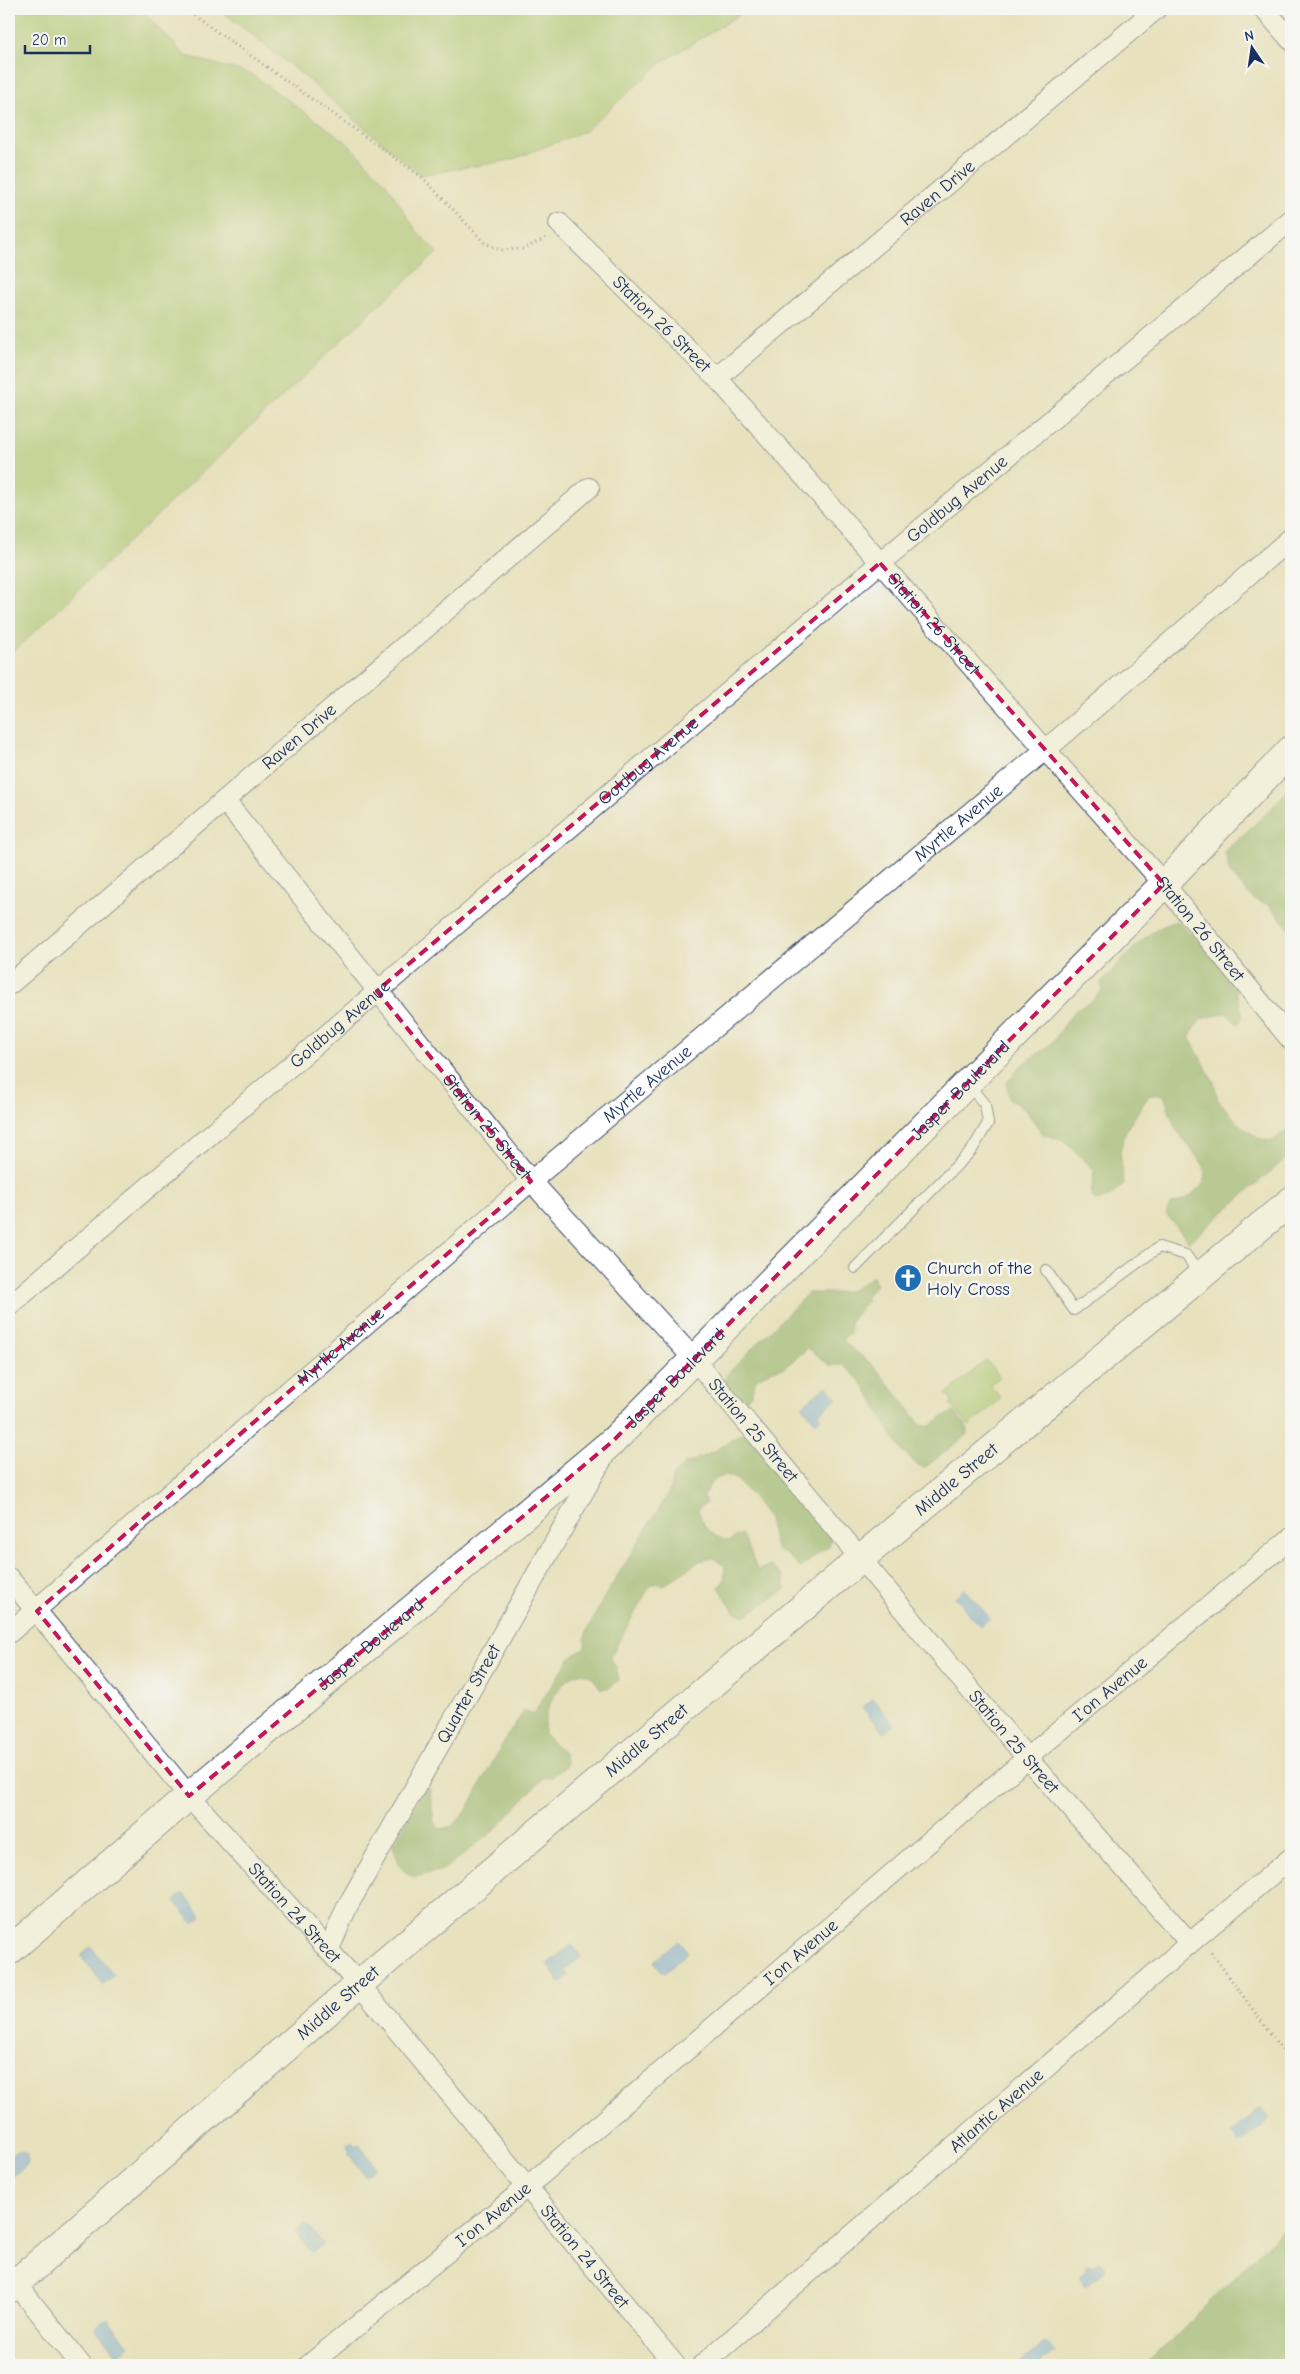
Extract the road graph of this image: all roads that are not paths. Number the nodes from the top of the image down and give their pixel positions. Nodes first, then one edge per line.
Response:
1 (1156, 9) edge
2 (1264, 9) edge
3 (1291, 40) edge
4 (1291, 220) edge
5 (564, 227) road end
6 (717, 378) junction
7 (589, 488) dead end
8 (1291, 538) edge
9 (880, 563) junction
10 (1291, 750) edge
11 (1045, 751) junction
12 (225, 801) junction
13 (1164, 884) junction
14 (9, 985) edge
15 (377, 991) junction
16 (1291, 1040) edge
17 (967, 1083) junction
18 (531, 1181) junction
19 (1291, 1201) edge
20 (855, 1268) dead end
21 (1046, 1270) dead end
22 (1200, 1277) junction
23 (9, 1306) edge
24 (694, 1359) junction
25 (613, 1441) junction
26 (1291, 1538) edge
27 (860, 1559) junction
28 (9, 1578) edge
29 (37, 1611) junction
30 (9, 1633) edge
31 (1028, 1758) junction
32 (189, 1796) junction
33 (1291, 1858) edge
34 (1195, 1939) junction
35 (328, 1949) junction
36 (9, 1951) edge
37 (358, 1984) junction
38 (528, 2186) junction
39 (11, 2282) edge
40 (81, 2365) edge
41 (309, 2365) edge
42 (675, 2365) edge
43 (702, 2365) edge

1 - 6 street, Raven Drive
2 - 3 street
4 - 9 street, Goldbug Avenue
5 - 6 street, Station 26 Street
6 - 9 street, Station 26 Street
7 - 12 street, Raven Drive
8 - 11 street, Myrtle Avenue
9 - 11 street, Station 26 Street
9 - 15 street, Goldbug Avenue
10 - 13 main road, Jasper Boulevard
11 - 13 street, Station 26 Street
11 - 18 street, Myrtle Avenue
12 - 14 street, Raven Drive
12 - 15 street, Station 25 Street
13 - 16 street, Station 26 Street
13 - 17 main road, Jasper Boulevard
15 - 18 street, Station 25 Street
15 - 23 street, Goldbug Avenue
17 - 20 lane
17 - 24 main road, Jasper Boulevard
18 - 24 street, Station 25 Street
18 - 29 street, Myrtle Avenue
19 - 22 main road, Middle Street
21 - 22 lane
22 - 27 main road, Middle Street
24 - 25 main road, Jasper Boulevard
24 - 27 street, Station 25 Street
25 - 32 main road, Jasper Boulevard
25 - 35 street, Quarter Street
26 - 31 street, I'on Avenue
27 - 31 street, Station 25 Street
27 - 37 main road, Middle Street
28 - 29 street, Station 24 Street
29 - 30 street, Myrtle Avenue
29 - 32 street, Station 24 Street
31 - 34 street, Station 25 Street
31 - 38 street, I'on Avenue
32 - 35 street, Station 24 Street
32 - 36 main road, Jasper Boulevard
33 - 34 street, Atlantic Avenue
34 - 43 street, Atlantic Avenue
35 - 37 street, Station 24 Street
37 - 38 street, Station 24 Street
37 - 39 main road, Middle Street
38 - 41 street, I'on Avenue
38 - 42 street, Station 24 Street
39 - 40 street

